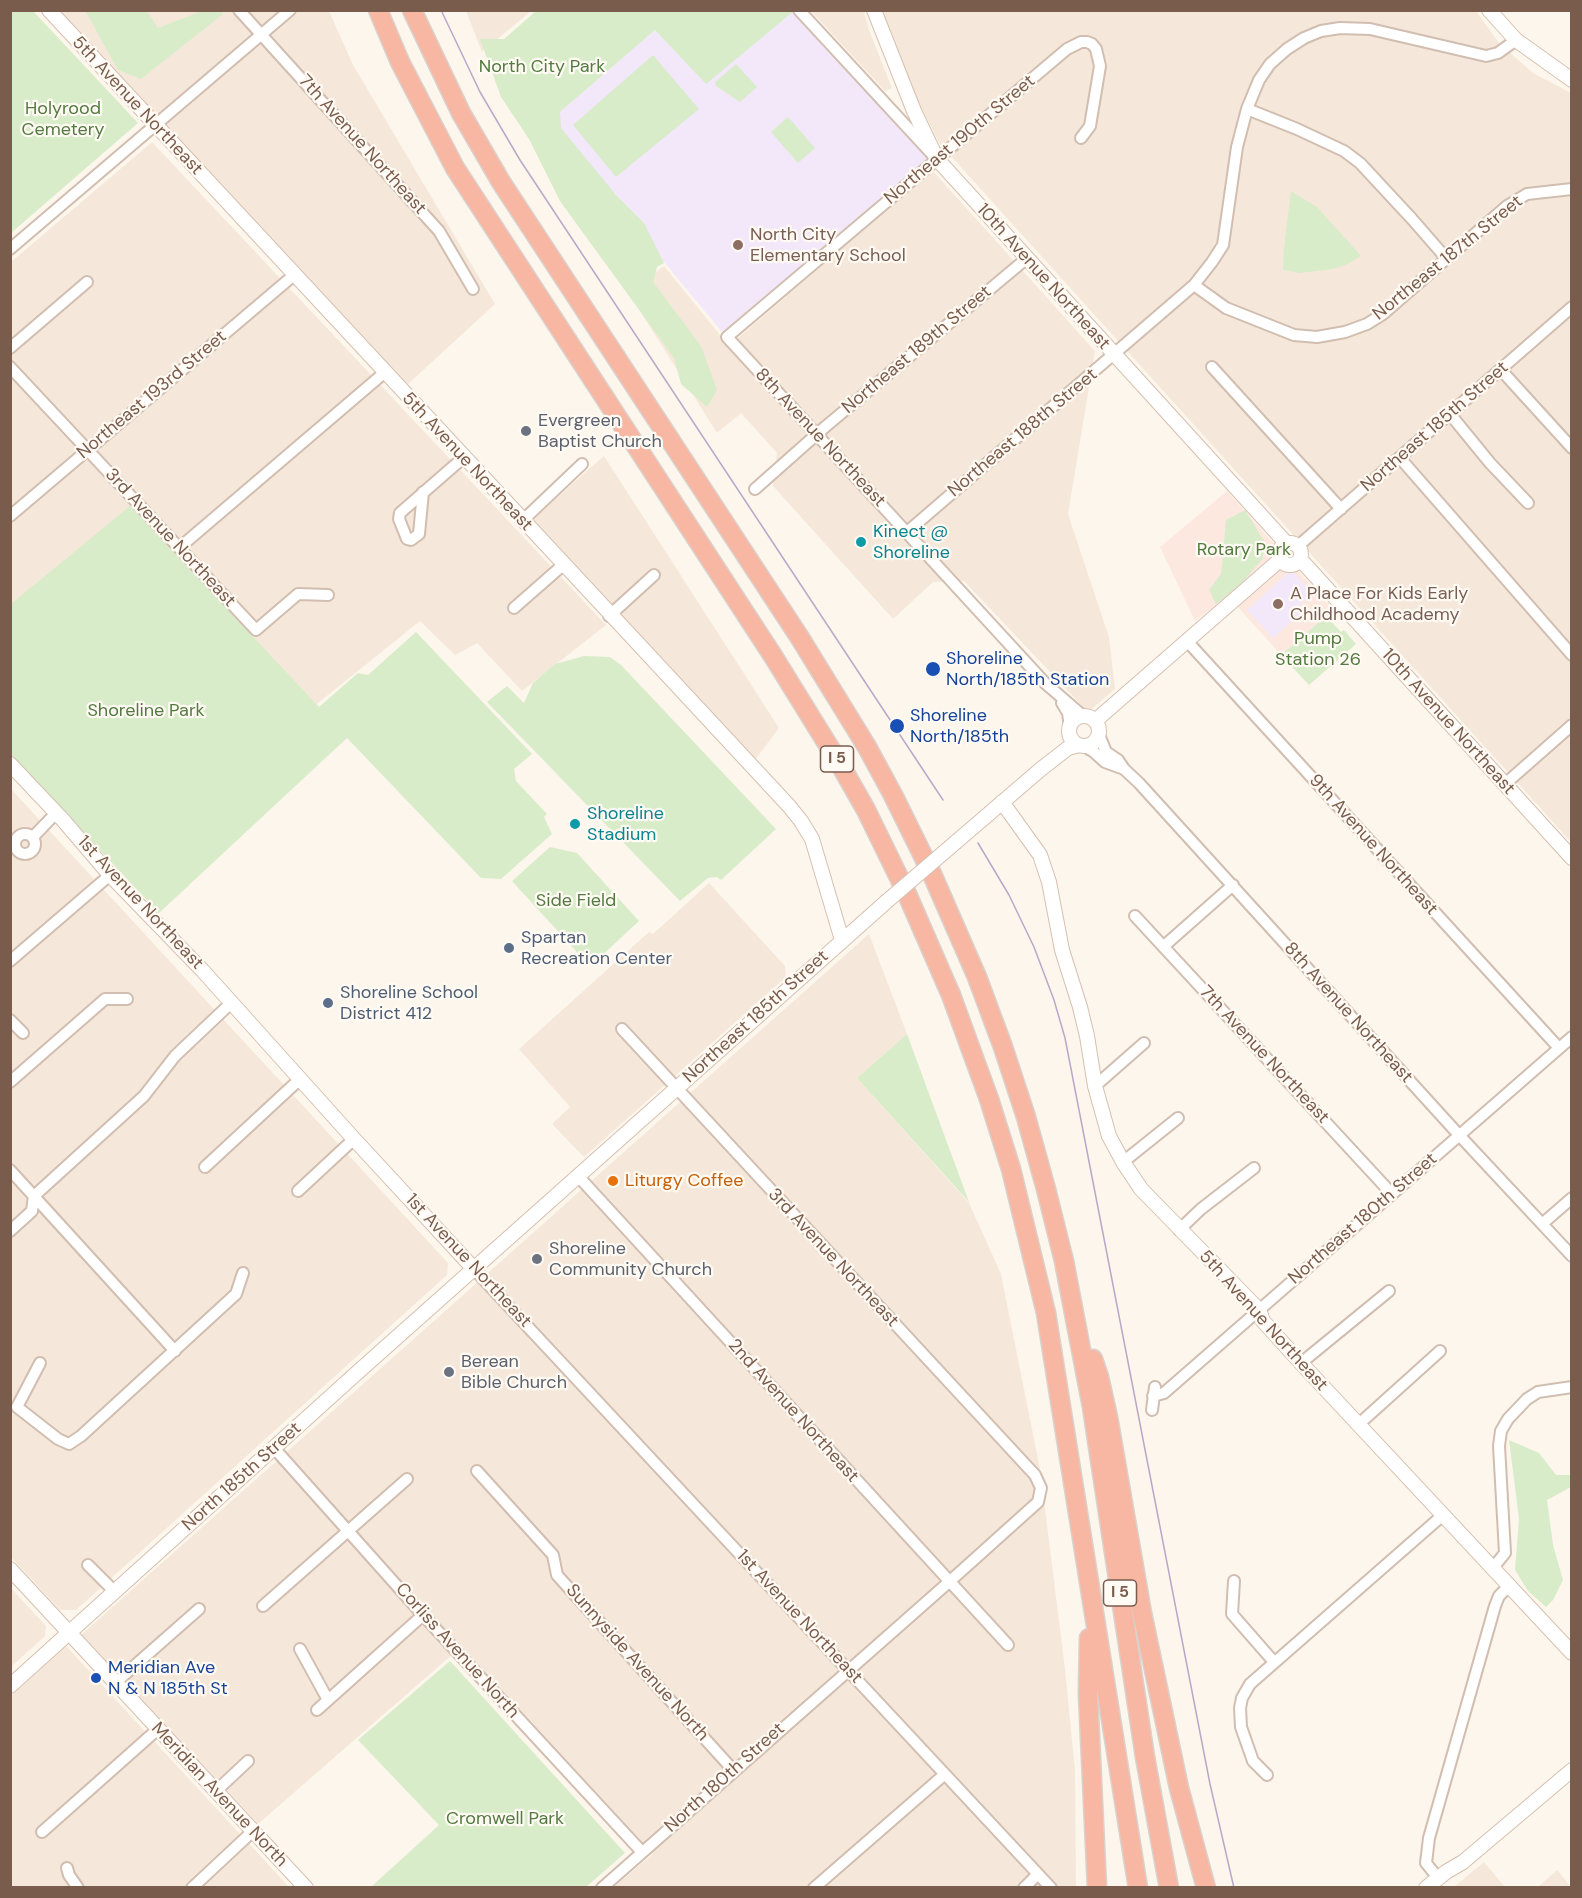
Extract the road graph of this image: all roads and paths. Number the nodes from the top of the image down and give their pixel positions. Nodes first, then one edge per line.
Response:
1 (49, 10) edge
2 (239, 10) edge
3 (290, 10) edge
4 (378, 10) edge
5 (412, 10) edge
6 (799, 10) edge
7 (874, 10) edge
8 (1489, 10) edge
9 (262, 34) junction
10 (1516, 40) junction
11 (1572, 80) edge
12 (1247, 109) junction
13 (156, 126) junction
14 (1081, 138) dead end
15 (937, 159) junction
16 (1572, 189) edge
17 (10, 249) edge
18 (1446, 258) junction
19 (1026, 259) junction
20 (294, 275) junction
21 (87, 282) dead end
22 (1194, 285) junction
23 (473, 289) dead end
24 (1572, 307) edge
25 (727, 337) joint
26 (10, 348) edge
27 (1114, 355) junction
28 (10, 367) edge
29 (1212, 367) dead end
30 (1501, 370) junction
31 (384, 373) junction
32 (1450, 414) junction
33 (817, 435) junction
34 (1572, 448) edge
35 (88, 450) junction
36 (463, 458) junction
37 (1400, 458) junction
38 (582, 464) dead end
39 (755, 489) dead end
40 (423, 492) dead end
41 (1528, 503) dead end
42 (1341, 509) junction
43 (10, 516) edge
44 (522, 521) junction
45 (907, 531) junction
46 (179, 548) junction
47 (1295, 550) junction
48 (1281, 559) junction
49 (563, 565) junction
50 (654, 575) dead end
51 (328, 595) dead end
52 (514, 608) dead end
53 (609, 616) junction
54 (1187, 641) junction
55 (1572, 655) edge
56 (1059, 698) junction
57 (1089, 718) junction
58 (1572, 725) edge
59 (1069, 729) junction
60 (1099, 735) junction
61 (1081, 746) junction
62 (10, 764) edge
63 (1041, 769) junction
64 (1124, 769) junction
65 (1505, 784) junction
66 (1002, 802) junction
67 (56, 813) junction
68 (33, 837) dead end
69 (1572, 858) edge
70 (110, 875) junction
71 (1233, 885) junction
72 (1135, 916) dead end
73 (842, 939) junction
74 (1164, 946) junction
75 (10, 961) edge
76 (127, 999) dead end
77 (231, 1003) junction
78 (10, 1020) edge
79 (622, 1029) dead end
80 (23, 1034) dead end
81 (1572, 1037) edge
82 (1144, 1043) dead end
83 (1559, 1048) junction
84 (300, 1079) junction
85 (10, 1082) edge
86 (1095, 1086) junction
87 (676, 1088) junction
88 (1178, 1118) dead end
89 (1459, 1135) junction
90 (354, 1138) junction
91 (1123, 1162) junction
92 (206, 1167) dead end
93 (1254, 1168) dead end
94 (10, 1170) edge
95 (578, 1176) junction
96 (298, 1191) dead end
97 (1392, 1194) junction
98 (34, 1196) junction
99 (1572, 1198) edge
100 (1542, 1224) junction
101 (1179, 1230) junction
102 (10, 1231) edge
103 (1572, 1256) edge
104 (474, 1269) junction
105 (243, 1273) dead end
106 (1389, 1291) dead end
107 (1071, 1298) junction
108 (1259, 1310) junction
109 (175, 1351) junction
110 (1440, 1351) dead end
111 (40, 1363) dead end
112 (1301, 1363) junction
113 (1572, 1387) edge
114 (14, 1407) edge
115 (1152, 1410) dead end
116 (1359, 1424) junction
117 (274, 1448) junction
118 (477, 1471) dead end
119 (407, 1479) dead end
120 (1443, 1515) junction
121 (349, 1531) junction
122 (88, 1564) dead end
123 (1493, 1568) junction
124 (10, 1569) edge
125 (1234, 1581) dead end
126 (949, 1582) junction
127 (1509, 1586) junction
128 (115, 1592) junction
129 (1090, 1594) junction
130 (263, 1606) dead end
131 (199, 1609) dead end
132 (423, 1615) junction
133 (70, 1633) junction
134 (1008, 1646) dead end
135 (300, 1649) dead end
136 (1572, 1653) edge
137 (1274, 1662) junction
138 (849, 1669) junction
139 (115, 1683) junction
140 (10, 1686) edge
141 (328, 1700) junction
142 (317, 1710) dead end
143 (158, 1729) junction
144 (248, 1761) dead end
145 (1572, 1770) edge
146 (734, 1771) junction
147 (945, 1774) junction
148 (1267, 1775) dead end
149 (216, 1791) junction
150 (253, 1831) junction
151 (42, 1832) dead end
152 (642, 1852) junction
153 (67, 1868) dead end
154 (1038, 1875) junction
155 (1440, 1883) edge
156 (78, 1887) edge
157 (192, 1887) edge
158 (306, 1887) edge
159 (602, 1887) edge
160 (814, 1887) edge
161 (1024, 1887) edge
162 (1051, 1887) edge
163 (1097, 1887) edge
164 (1138, 1887) edge
165 (1169, 1887) edge
166 (1206, 1887) edge
167 (1426, 1887) edge

1 - 13 street, 5th Avenue Northeast
2 - 9 street, 7th Avenue Northeast
3 - 9 street
4 - 129 highway, I 5
5 - 107 highway, I 5
6 - 15 street, 10th Avenue Northeast
7 - 15 street
8 - 10 street
9 - 13 street
9 - 23 street, 7th Avenue Northeast
10 - 11 street
10 - 12 street, Northeast 188th Street
12 - 18 street
12 - 22 street, Northeast 188th Street
13 - 17 street
13 - 20 street, 5th Avenue Northeast
14 - 15 street, Northeast 190th Street
15 - 19 street, 10th Avenue Northeast
15 - 25 street, Northeast 190th Street
16 - 18 street, Northeast 187th Street
18 - 22 street, Northeast 187th Street
19 - 27 street, 10th Avenue Northeast
19 - 33 street, Northeast 189th Street
20 - 31 street, 5th Avenue Northeast
20 - 35 street, Northeast 193rd Street
21 - 26 street
22 - 27 street, Northeast 188th Street
24 - 30 street, Northeast 185th Street
25 - 33 street, 8th Avenue Northeast
27 - 45 street, Northeast 188th Street
27 - 47 street, 10th Avenue Northeast
28 - 35 street, 3rd Avenue Northeast
29 - 42 street
30 - 32 street, Northeast 185th Street
30 - 34 street
31 - 36 street, 5th Avenue Northeast
31 - 46 street
32 - 37 street, Northeast 185th Street
32 - 41 street
33 - 39 street, Northeast 189th Street
33 - 45 street, 8th Avenue Northeast
35 - 43 street, Northeast 193rd Street
35 - 46 street, 3rd Avenue Northeast
36 - 40 street
36 - 44 street, 5th Avenue Northeast
37 - 42 street, Northeast 185th Street
37 - 55 street
38 - 44 street
42 - 47 street, Northeast 185th Street
44 - 49 street, 5th Avenue Northeast
45 - 56 street, 8th Avenue Northeast
46 - 51 street, 3rd Avenue Northeast
47 - 48 street
47 - 48 street
47 - 65 street, 10th Avenue Northeast
48 - 54 street
49 - 52 street
49 - 53 street, 5th Avenue Northeast
50 - 53 street
53 - 73 street, 5th Avenue Northeast
54 - 57 street
54 - 83 street, 9th Avenue Northeast
56 - 57 street, 8th Avenue Northeast
56 - 59 street, 8th Avenue Northeast
57 - 59 street
57 - 60 street
58 - 65 street
59 - 61 street
59 - 63 street, Northeast 185th Street
60 - 61 street
60 - 64 street, 8th Avenue Northeast
61 - 63 street, Northeast 185th Street
61 - 64 street, 8th Avenue Northeast
62 - 67 street, 1st Avenue Northeast
63 - 66 street, Northeast 185th Street
64 - 71 street, 8th Avenue Northeast
65 - 69 street, 10th Avenue Northeast
66 - 73 street, Northeast 185th Street, bridge
66 - 86 street, 5th Avenue Northeast
67 - 68 street
67 - 70 street, 1st Avenue Northeast
70 - 75 street
70 - 77 street, 1st Avenue Northeast
71 - 74 street
71 - 89 street, 8th Avenue Northeast
72 - 74 street, 7th Avenue Northeast
73 - 87 street, Northeast 185th Street
74 - 97 street, 7th Avenue Northeast
76 - 85 street
77 - 84 street, 1st Avenue Northeast
77 - 98 street
78 - 80 street
79 - 87 street, 3rd Avenue Northeast
81 - 83 street, Northeast 180th Street
82 - 86 street
83 - 89 street, Northeast 180th Street
84 - 90 street, 1st Avenue Northeast
84 - 92 street
86 - 91 street, 5th Avenue Northeast
87 - 95 street, Northeast 185th Street
87 - 126 street, 3rd Avenue Northeast
88 - 91 street
89 - 97 street, Northeast 180th Street
89 - 100 street, 8th Avenue Northeast
90 - 96 street
90 - 104 street, 1st Avenue Northeast
91 - 101 street, 5th Avenue Northeast
93 - 101 street
94 - 98 street
95 - 104 street, Northeast 185th Street
95 - 126 street, 2nd Avenue Northeast
97 - 108 street, Northeast 180th Street
98 - 102 street
98 - 109 street
99 - 100 street
100 - 103 street, 8th Avenue Northeast
101 - 108 street, 5th Avenue Northeast
104 - 117 street, North 185th Street
104 - 138 street, 1st Avenue Northeast
105 - 109 street
106 - 112 street
107 - 165 highway, I 5
107 - 166 highway
108 - 112 street, 5th Avenue Northeast
108 - 115 street, Northeast 180th Street
109 - 114 street
110 - 116 street
111 - 114 street
112 - 116 street, 5th Avenue Northeast
113 - 123 street
116 - 120 street, 5th Avenue Northeast
117 - 121 street, Corliss Avenue North
117 - 128 street, North 185th Street
118 - 146 street, Sunnyside Avenue North
119 - 121 street
120 - 123 street, 5th Avenue Northeast
120 - 137 street
121 - 130 street
121 - 132 street, Corliss Avenue North
122 - 128 street
123 - 127 street, 5th Avenue Northeast
124 - 133 street, Meridian Avenue North
125 - 137 street
126 - 134 street, 2nd Avenue Northeast
126 - 138 street
127 - 136 street, 5th Avenue Northeast
127 - 155 street
128 - 133 street, North 185th Street
129 - 163 highway
129 - 164 highway, I 5
131 - 139 street
132 - 141 street
132 - 152 street, Corliss Avenue North
133 - 139 street, Meridian Avenue North
133 - 140 street, North 185th Street
135 - 141 street
137 - 148 street
138 - 146 street, North 180th Street
138 - 147 street, 1st Avenue Northeast
139 - 143 street, Meridian Avenue North
141 - 142 street
143 - 149 street, Meridian Avenue North
143 - 151 street
144 - 149 street
145 - 155 street
146 - 152 street, North 180th Street
147 - 154 street, 1st Avenue Northeast
147 - 160 street
149 - 150 street, Meridian Avenue North
150 - 157 street
150 - 158 street, Meridian Avenue North
152 - 159 street, North 180th Street
153 - 156 street
154 - 161 street
154 - 162 street, 1st Avenue Northeast
155 - 167 street

